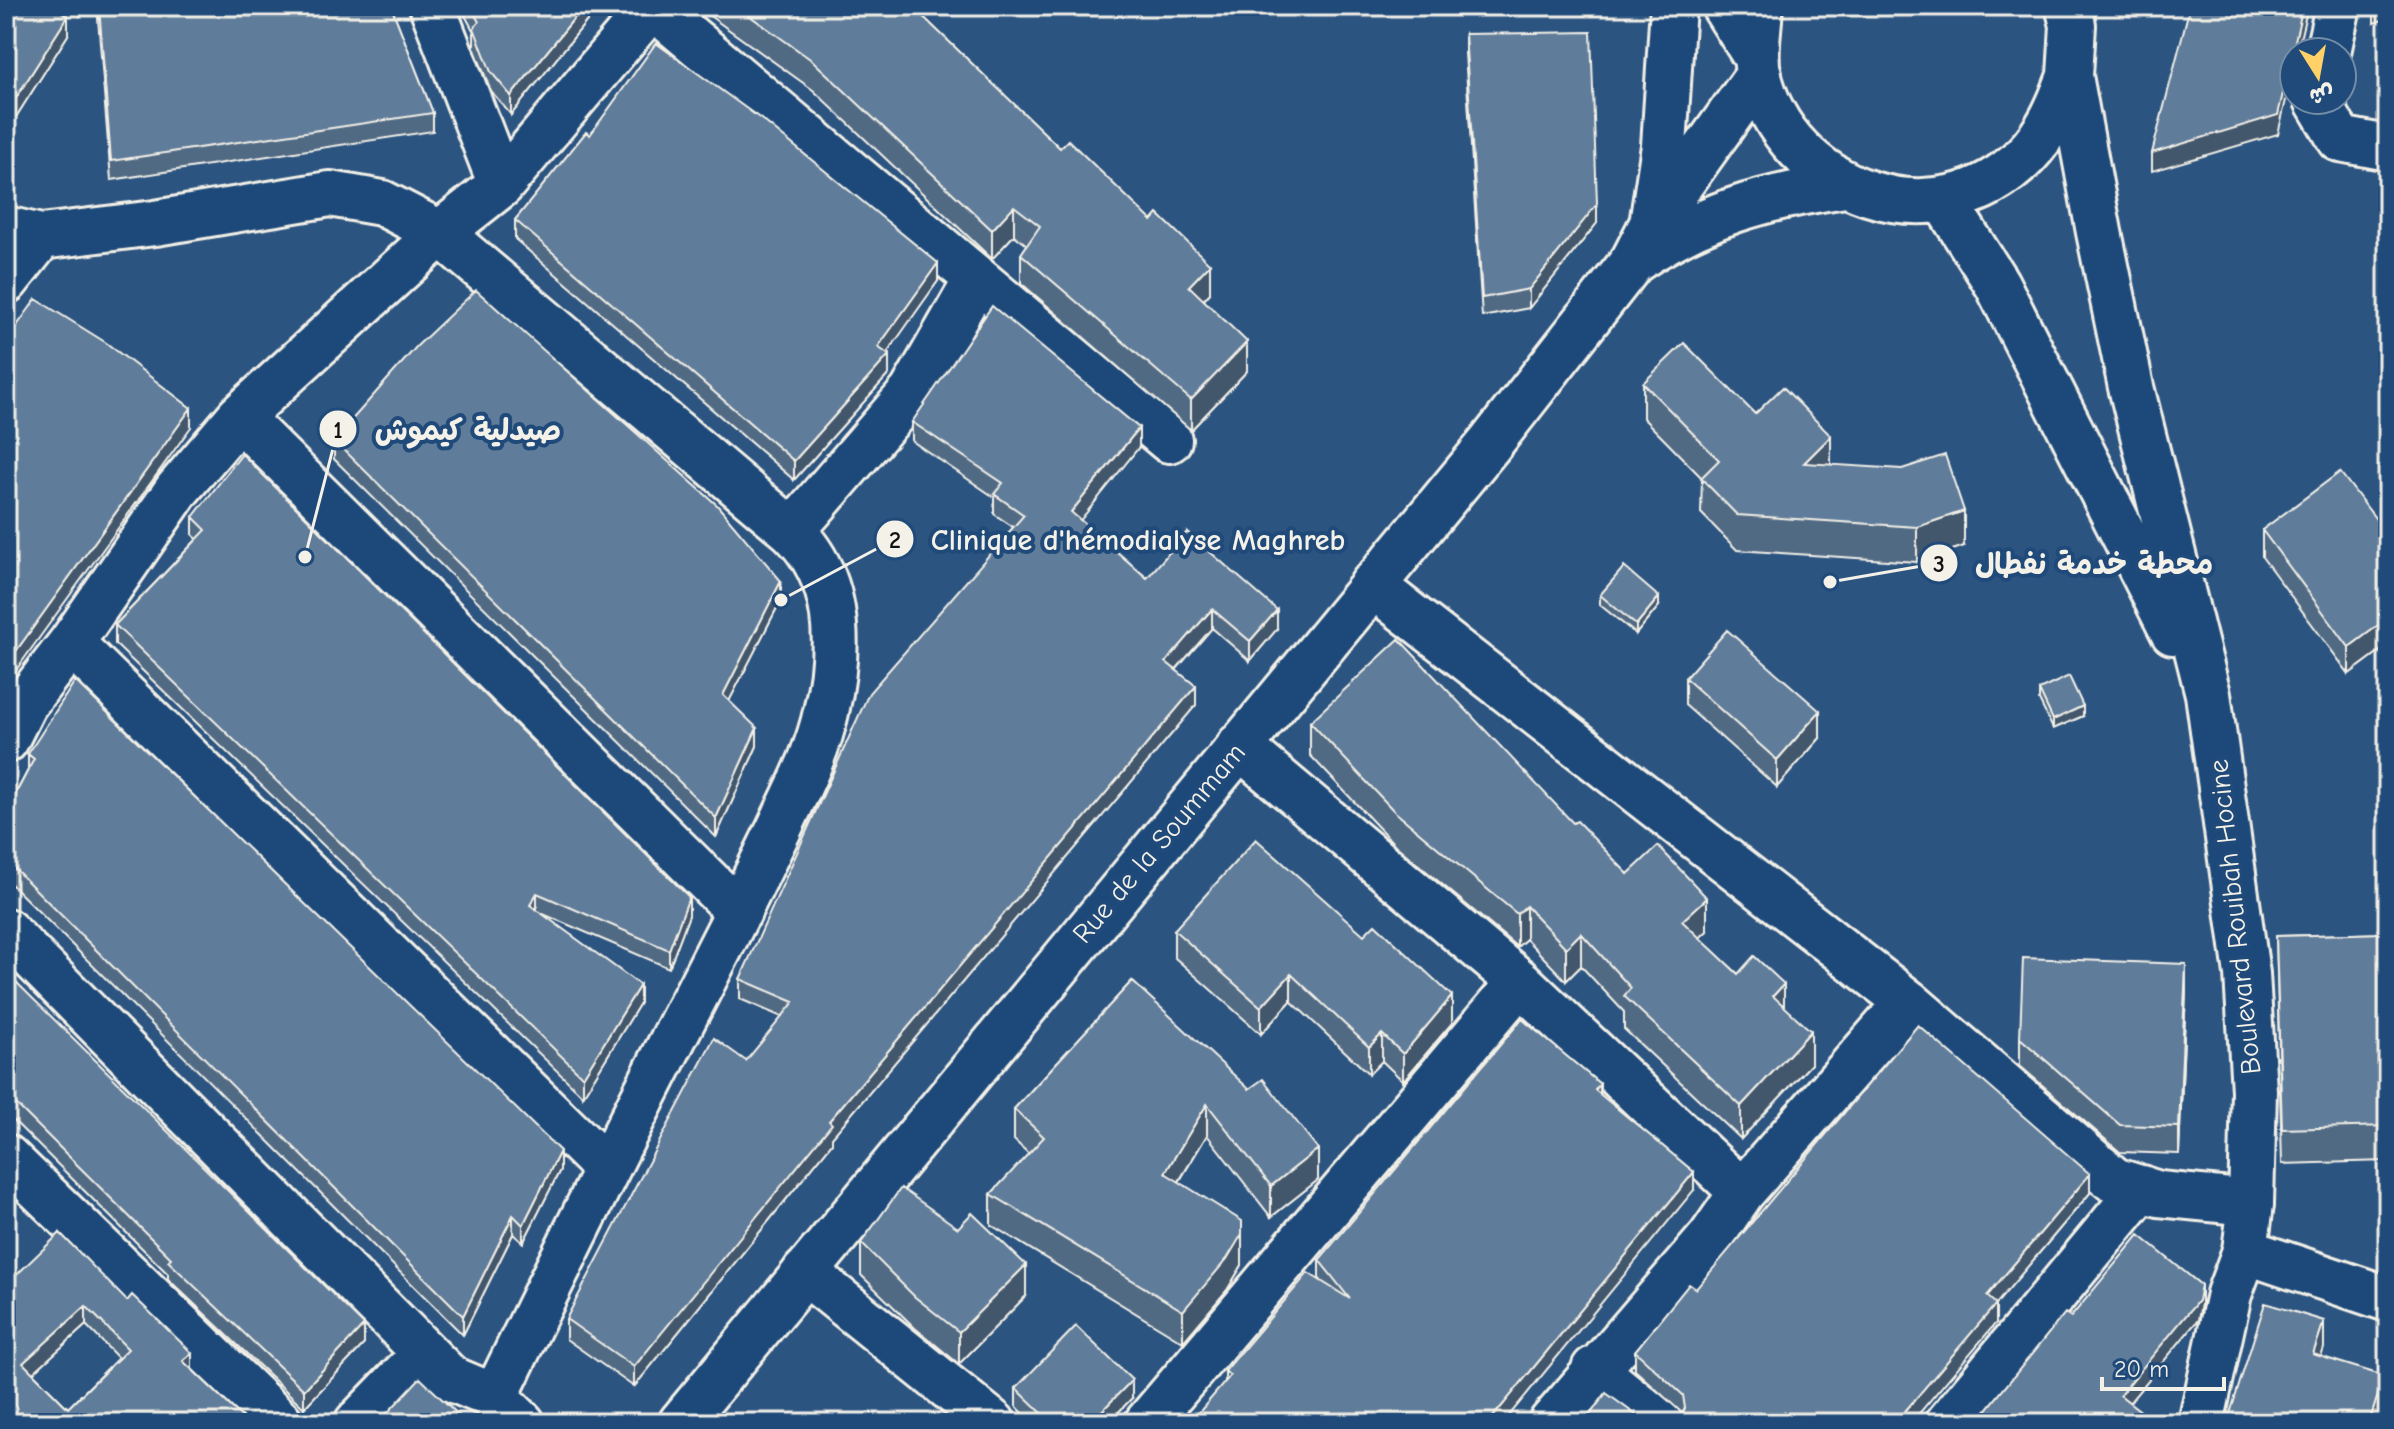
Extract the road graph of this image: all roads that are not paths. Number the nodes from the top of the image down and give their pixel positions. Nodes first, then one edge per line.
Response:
1 (432, 6) edge
2 (652, 6) edge
3 (1673, 6) edge
4 (1724, 6) edge
5 (1760, 6) edge
6 (2068, 6) edge
7 (2338, 6) edge
8 (2331, 36) edge
9 (1758, 65) junction
10 (2070, 76) junction
11 (2326, 116) edge
12 (2388, 148) edge
13 (501, 185) junction
14 (1845, 185) junction
15 (1943, 199) junction
16 (24, 233) edge
17 (440, 233) junction
18 (1642, 243) junction
19 (977, 279) junction
20 (6, 281) edge
21 (239, 417) junction
22 (1169, 440) dead end
23 (792, 531) junction
24 (1372, 585) junction
25 (71, 643) junction
26 (2208, 694) junction
27 (6, 740) edge
28 (1239, 746) junction
29 (739, 912) junction
30 (6, 931) edge
31 (1520, 982) junction
32 (1908, 1002) junction
33 (6, 1157) edge
34 (606, 1168) junction
35 (2142, 1188) junction
36 (1742, 1192) junction
37 (2251, 1203) junction
38 (2245, 1251) junction
39 (805, 1272) junction
40 (2388, 1299) edge
41 (425, 1353) junction
42 (1594, 1369) junction
43 (509, 1410) edge
44 (281, 1423) edge
45 (357, 1423) edge
46 (681, 1423) edge
47 (993, 1423) edge
48 (1147, 1423) edge
49 (1551, 1423) edge
50 (1660, 1423) edge
51 (1948, 1423) edge
52 (2201, 1423) edge

1 - 13 street
2 - 13 street
2 - 19 street
3 - 18 street
4 - 9 street
5 - 9 street
6 - 10 street
7 - 8 street
9 - 14 street
9 - 18 street, Rue de la Soummam
10 - 15 street
10 - 26 street, Boulevard Rouibah Hocine
11 - 12 street
13 - 17 street
14 - 15 street
14 - 18 street
15 - 26 street
16 - 17 street
16 - 20 street
17 - 21 street
17 - 23 street
18 - 24 street, Rue de la Soummam
19 - 22 street
19 - 23 street
21 - 25 street
21 - 29 street
23 - 29 street
24 - 28 street, Rue de la Soummam
24 - 32 street
25 - 27 street
25 - 34 street
26 - 37 street, Boulevard Rouibah Hocine
28 - 31 street
28 - 39 street, Rue de la Soummam
29 - 34 street
30 - 41 street
31 - 36 street
31 - 48 street
32 - 35 street
32 - 36 street
33 - 44 street
34 - 43 street
35 - 37 street
35 - 51 street
36 - 42 street
37 - 38 street, Boulevard Rouibah Hocine
38 - 40 street
38 - 52 street, Boulevard Rouibah Hocine
39 - 46 street, Rue de la Soummam
39 - 47 street
41 - 43 street
41 - 45 street
42 - 49 street
42 - 50 street

